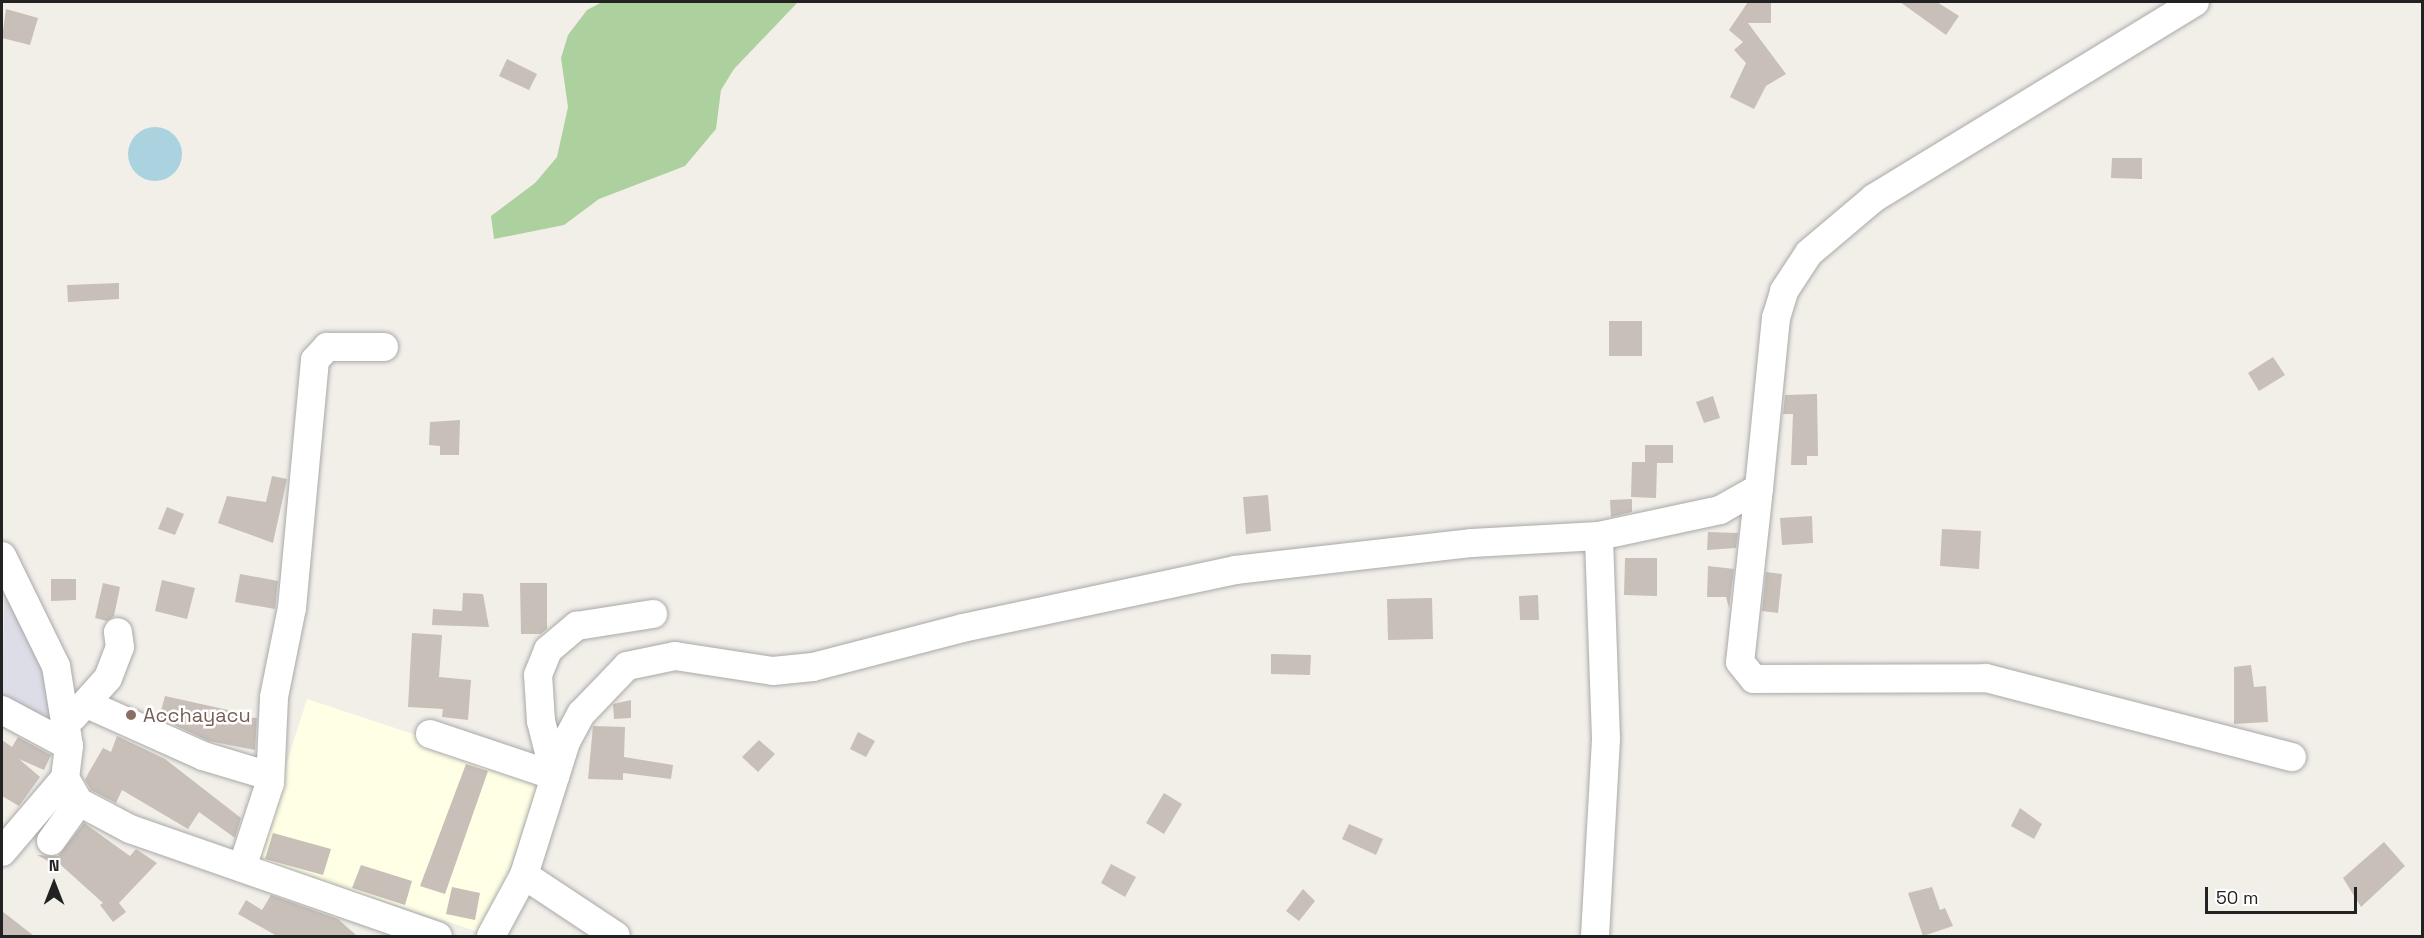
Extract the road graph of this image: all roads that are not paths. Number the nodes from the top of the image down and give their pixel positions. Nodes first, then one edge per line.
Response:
1 (2195, 2) edge
2 (384, 346) dead end
3 (1759, 488) junction
4 (1599, 536) junction
5 (2, 556) edge
6 (653, 614) dead end
7 (118, 632) dead end
8 (2, 710) edge
9 (74, 724) junction
10 (430, 734) dead end
11 (2292, 757) dead end
12 (263, 774) dead end
13 (555, 776) junction
14 (72, 790) junction
15 (51, 842) dead end
16 (2, 852) edge
17 (242, 868) junction
18 (524, 875) junction
19 (438, 936) edge
20 (491, 936) edge
21 (616, 936) edge
22 (1595, 936) edge

1 - 3 street
2 - 17 street
3 - 4 street
3 - 11 street
4 - 13 street
4 - 22 street
5 - 9 street
6 - 13 street
7 - 9 street
8 - 9 street
9 - 12 street
9 - 14 street
10 - 13 street
13 - 18 street
14 - 15 street
14 - 16 street
14 - 17 street
17 - 19 street
18 - 20 street
18 - 21 street

